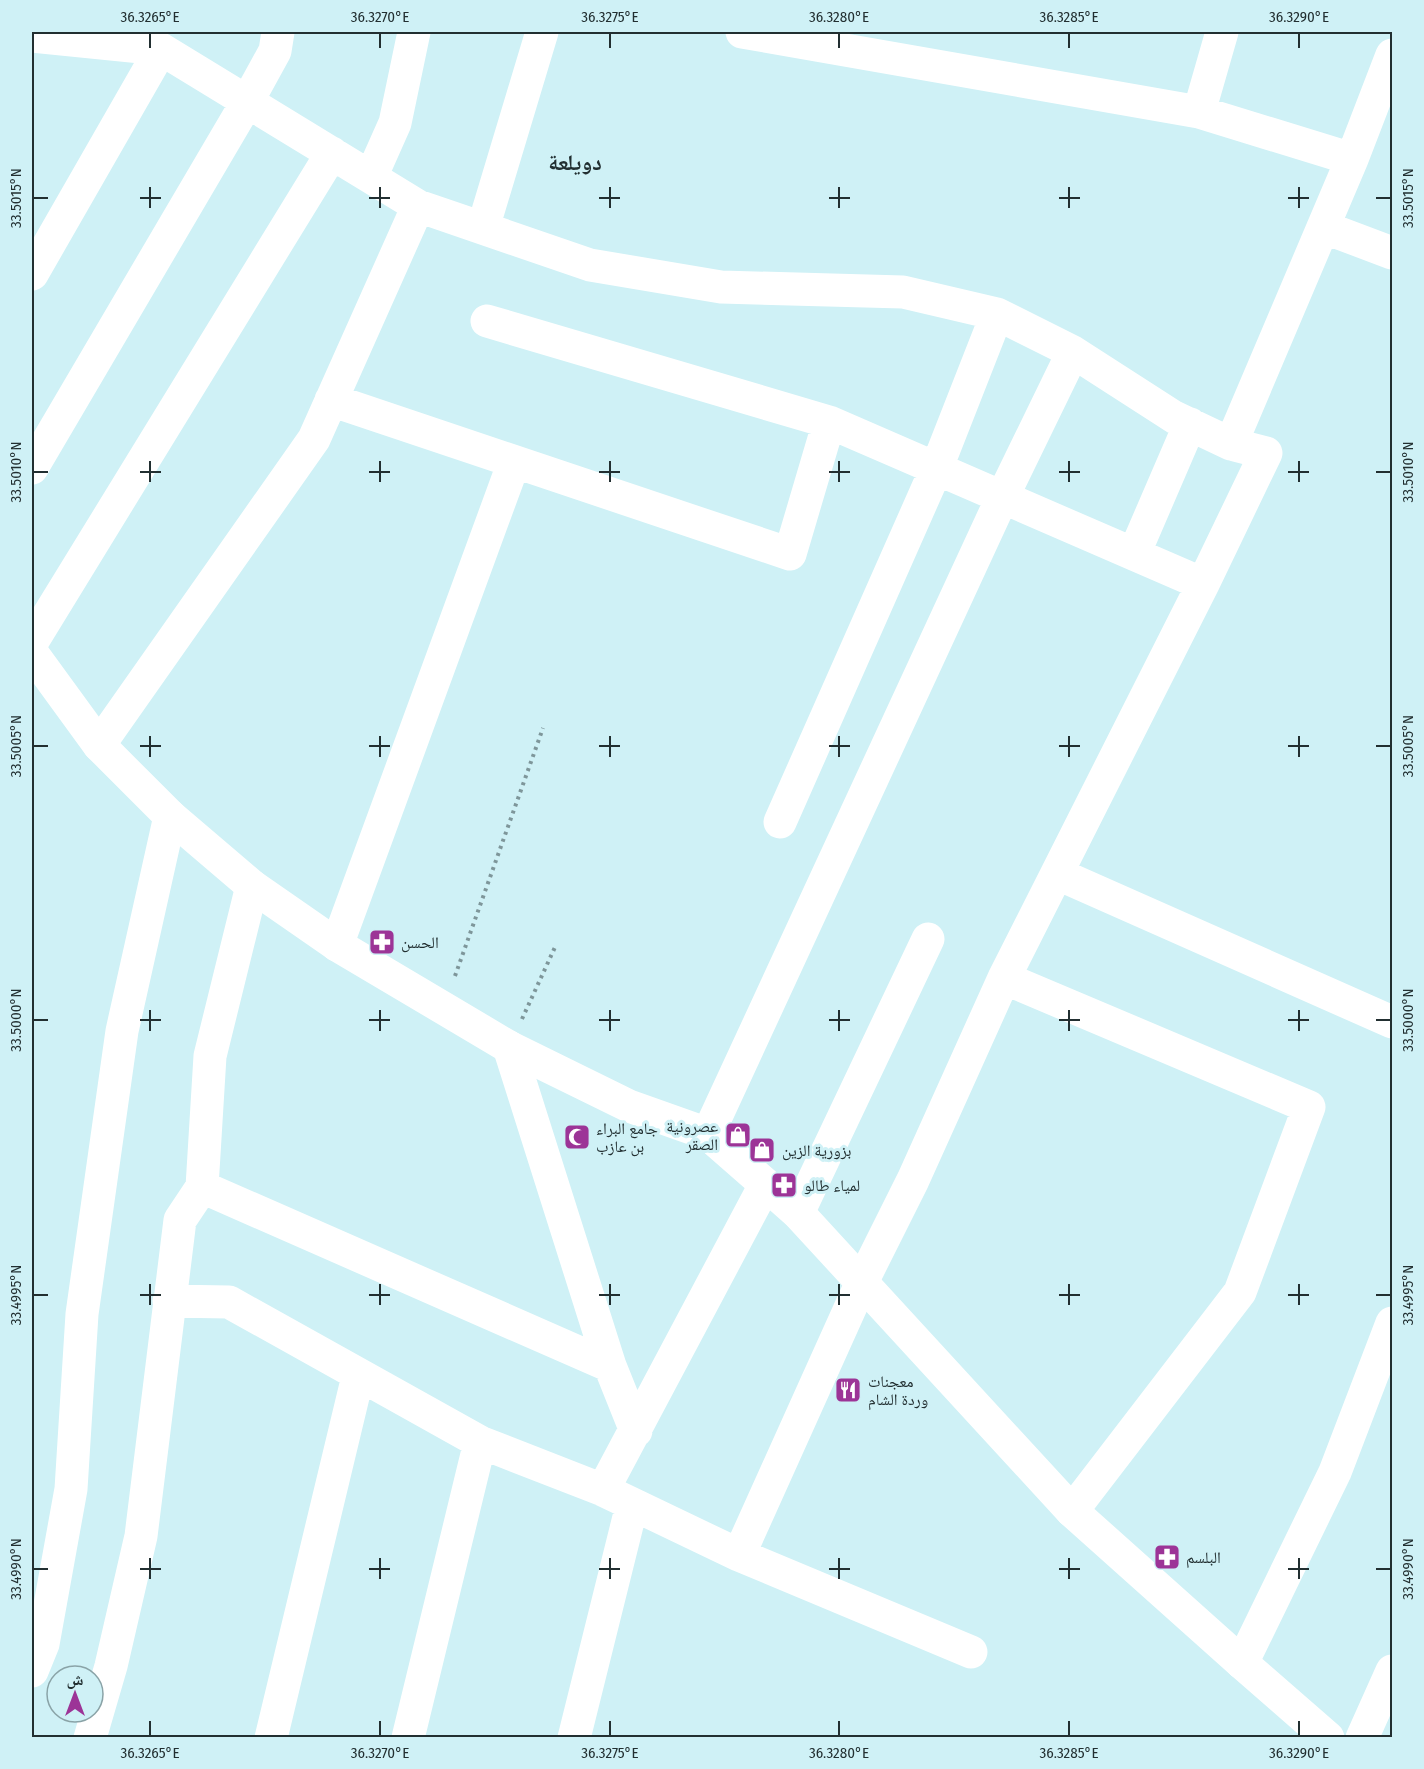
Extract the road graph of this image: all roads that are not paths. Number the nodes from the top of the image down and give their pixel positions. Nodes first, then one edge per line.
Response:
1 (278, 32) edge
2 (414, 32) edge
3 (542, 32) edge
4 (742, 32) edge
5 (1222, 32) edge
6 (33, 38) edge
7 (161, 49) junction
8 (1392, 55) edge
9 (247, 102) junction
10 (1199, 112) junction
11 (332, 153) junction
12 (1352, 159) junction
13 (371, 177) junction
14 (418, 206) junction
15 (1323, 227) junction
16 (483, 228) junction
17 (1392, 253) edge
18 (32, 274) edge
19 (997, 314) junction
20 (487, 321) dead end
21 (1073, 352) junction
22 (331, 400) junction
23 (829, 422) junction
24 (1190, 424) junction
25 (1231, 444) junction
26 (514, 462) junction
27 (937, 467) junction
28 (32, 468) edge
29 (1002, 498) junction
30 (1134, 554) junction
31 (1203, 584) junction
32 (32, 642) edge
33 (32, 653) edge
34 (99, 745) junction
35 (170, 816) junction
36 (780, 822) dead end
37 (1058, 874) junction
38 (252, 886) junction
39 (928, 939) dead end
40 (337, 945) junction
41 (1004, 978) junction
42 (1392, 1022) edge
43 (510, 1047) junction
44 (708, 1134) junction
45 (765, 1185) junction
46 (202, 1187) junction
47 (798, 1213) junction
48 (861, 1284) junction
49 (169, 1301) junction
50 (1392, 1323) edge
51 (610, 1366) junction
52 (358, 1376) junction
53 (636, 1431) junction
54 (480, 1442) junction
55 (603, 1490) junction
56 (632, 1505) junction
57 (1071, 1511) junction
58 (739, 1555) junction
59 (971, 1652) dead end
60 (1242, 1663) junction
61 (32, 1671) edge
62 (1392, 1671) edge
63 (90, 1737) edge
64 (271, 1737) edge
65 (408, 1737) edge
66 (574, 1737) edge
67 (1328, 1737) edge
68 (1362, 1737) edge

1 - 9 street
2 - 13 street
3 - 16 street
4 - 10 street
5 - 10 street
6 - 7 street
7 - 9 street
7 - 18 street
8 - 12 street
9 - 11 street
9 - 28 street
10 - 12 street
11 - 13 street
11 - 32 street
12 - 15 street
13 - 14 street
14 - 16 street
14 - 22 street
15 - 17 street
15 - 25 street
16 - 19 street
19 - 21 street
19 - 27 street
20 - 23 street
21 - 24 street
21 - 29 street
22 - 26 street
22 - 34 street
23 - 26 street
23 - 27 street
24 - 25 street
24 - 30 street
25 - 31 street
26 - 40 street
27 - 29 street
27 - 36 street
29 - 30 street
29 - 44 street
30 - 31 street
31 - 37 street
33 - 34 street
34 - 35 street
35 - 38 street
35 - 61 street
37 - 41 street
37 - 42 street
38 - 40 street
38 - 46 street
39 - 47 street
40 - 43 street
41 - 48 street
41 - 57 street
43 - 44 street
43 - 51 street
44 - 45 street
45 - 47 street
45 - 53 street
46 - 49 street
46 - 51 street
47 - 48 street
48 - 57 street
48 - 58 street
49 - 52 street
49 - 63 street
50 - 60 street
51 - 53 street
52 - 54 street
52 - 64 street
53 - 55 street
54 - 55 street
54 - 65 street
55 - 56 street
56 - 58 street
56 - 66 street
57 - 60 street
58 - 59 street
60 - 67 street
62 - 68 street

